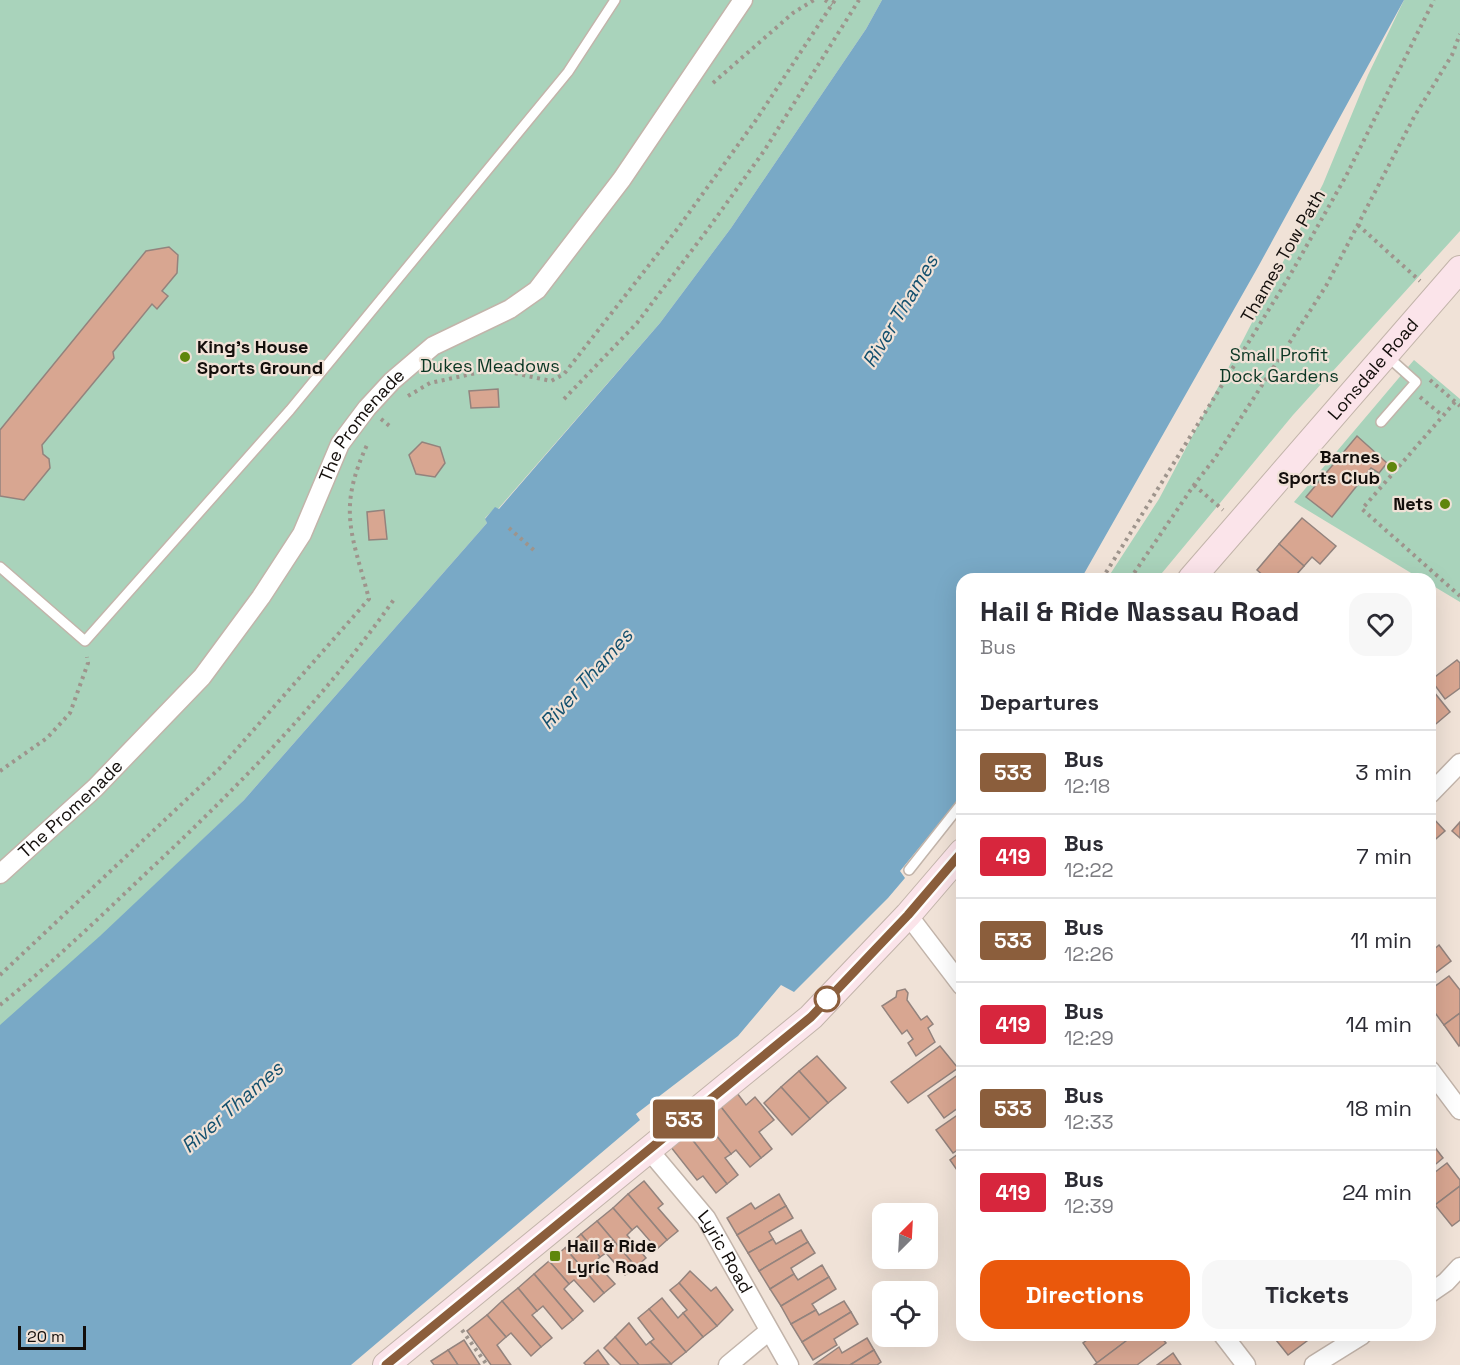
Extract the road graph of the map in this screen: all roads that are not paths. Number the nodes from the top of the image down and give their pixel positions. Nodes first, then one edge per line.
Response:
1 (615, 0) edge
2 (743, 0) edge
3 (1460, 269) edge
4 (1387, 356) junction
5 (1381, 422) dead end
6 (0, 567) edge
7 (1196, 573) edge
8 (1460, 763) edge
9 (1436, 788) edge
10 (956, 811) edge
11 (956, 859) edge
12 (909, 870) dead end
13 (0, 874) edge
14 (908, 915) junction
15 (956, 978) edge
16 (1436, 1078) edge
17 (1460, 1110) edge
18 (648, 1149) junction
19 (1460, 1267) edge
20 (1436, 1289) edge
21 (769, 1331) junction
22 (1228, 1341) edge
23 (1352, 1341) edge
24 (386, 1365) edge
25 (728, 1365) edge
26 (789, 1365) edge
27 (1246, 1365) edge
28 (1314, 1365) edge

1 - 6 lane
2 - 13 street, The Promenade
3 - 4 main road, Lonsdale Road
4 - 5 lane
4 - 7 main road, Lonsdale Road
8 - 9 street
10 - 12 lane
11 - 14 main road
14 - 15 street
14 - 18 main road
16 - 17 street
18 - 21 street, Lyric Road
18 - 24 main road
19 - 20 street
21 - 25 street
21 - 26 street, Lyric Road
22 - 27 street
23 - 28 street

